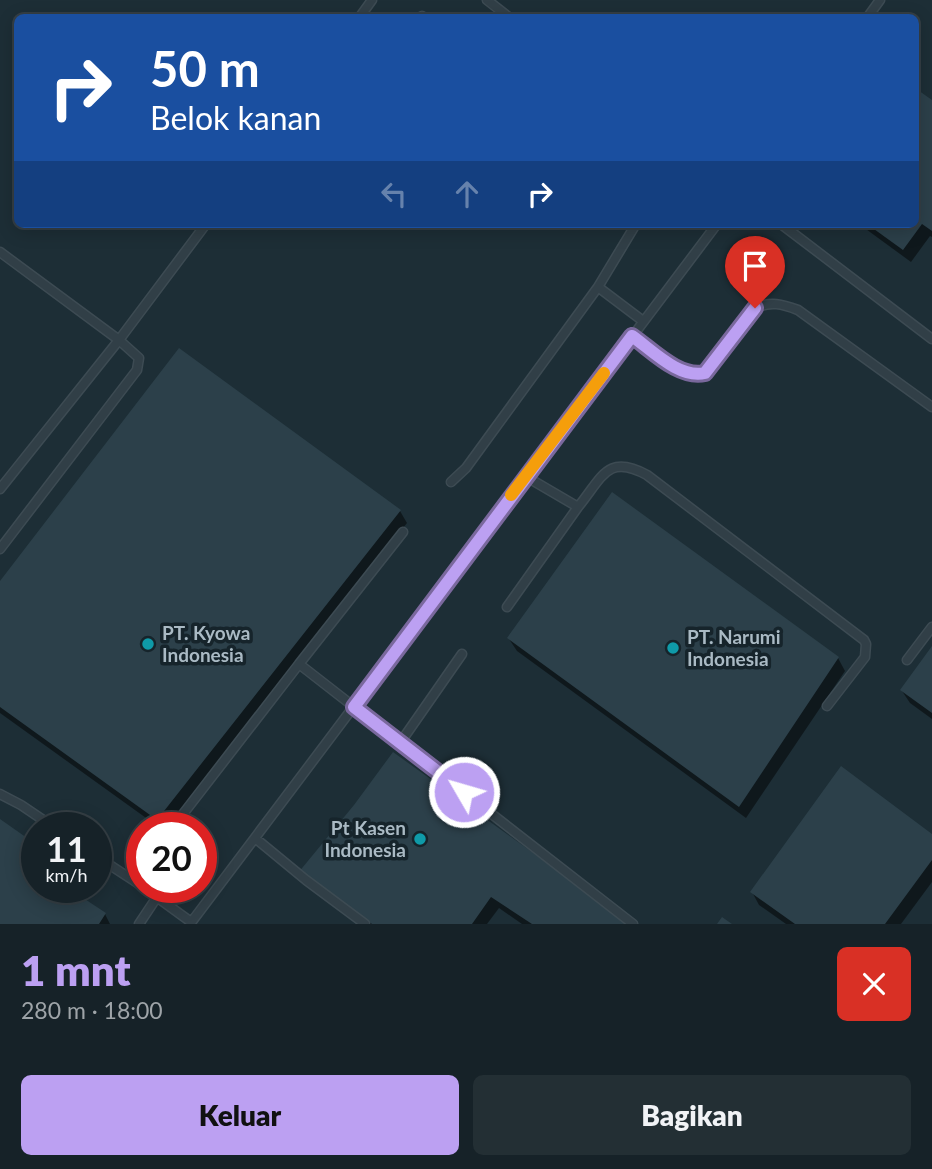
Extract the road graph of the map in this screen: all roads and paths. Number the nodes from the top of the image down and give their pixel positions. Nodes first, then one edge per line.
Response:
1 (487, 0) edge
2 (505, 14) edge
3 (203, 228) edge
4 (634, 228) edge
5 (713, 228) edge
6 (786, 228) edge
7 (1, 254) edge
8 (598, 287) junction
9 (643, 321) junction
10 (632, 336) junction
11 (932, 339) edge
12 (119, 340) junction
13 (932, 407) edge
14 (525, 476) junction
15 (451, 482) dead end
16 (0, 489) edge
17 (578, 507) junction
18 (403, 532) dead end
19 (0, 549) edge
20 (507, 607) dead end
21 (932, 627) edge
22 (462, 654) dead end
23 (907, 660) dead end
24 (299, 664) junction
25 (827, 706) dead end
26 (354, 707) junction
27 (400, 743) junction
28 (0, 794) edge
29 (32, 812) edge
30 (185, 812) edge
31 (255, 838) junction
32 (153, 903) edge
33 (165, 903) edge
34 (190, 923) edge
35 (139, 924) edge
36 (365, 924) edge
37 (633, 924) edge

1 - 2 lane
3 - 12 lane
4 - 8 lane
5 - 9 lane
6 - 11 lane
7 - 12 lane
8 - 9 lane
8 - 15 lane
9 - 10 lane
10 - 13 lane
10 - 14 lane
12 - 16 lane
12 - 19 lane
14 - 17 lane
14 - 26 lane
17 - 20 lane
17 - 25 lane
18 - 24 lane
21 - 23 lane
22 - 27 lane
24 - 26 lane
24 - 30 lane
26 - 27 lane
26 - 31 lane
27 - 37 lane
28 - 29 lane
31 - 34 lane
31 - 36 lane
32 - 35 lane
33 - 34 lane

